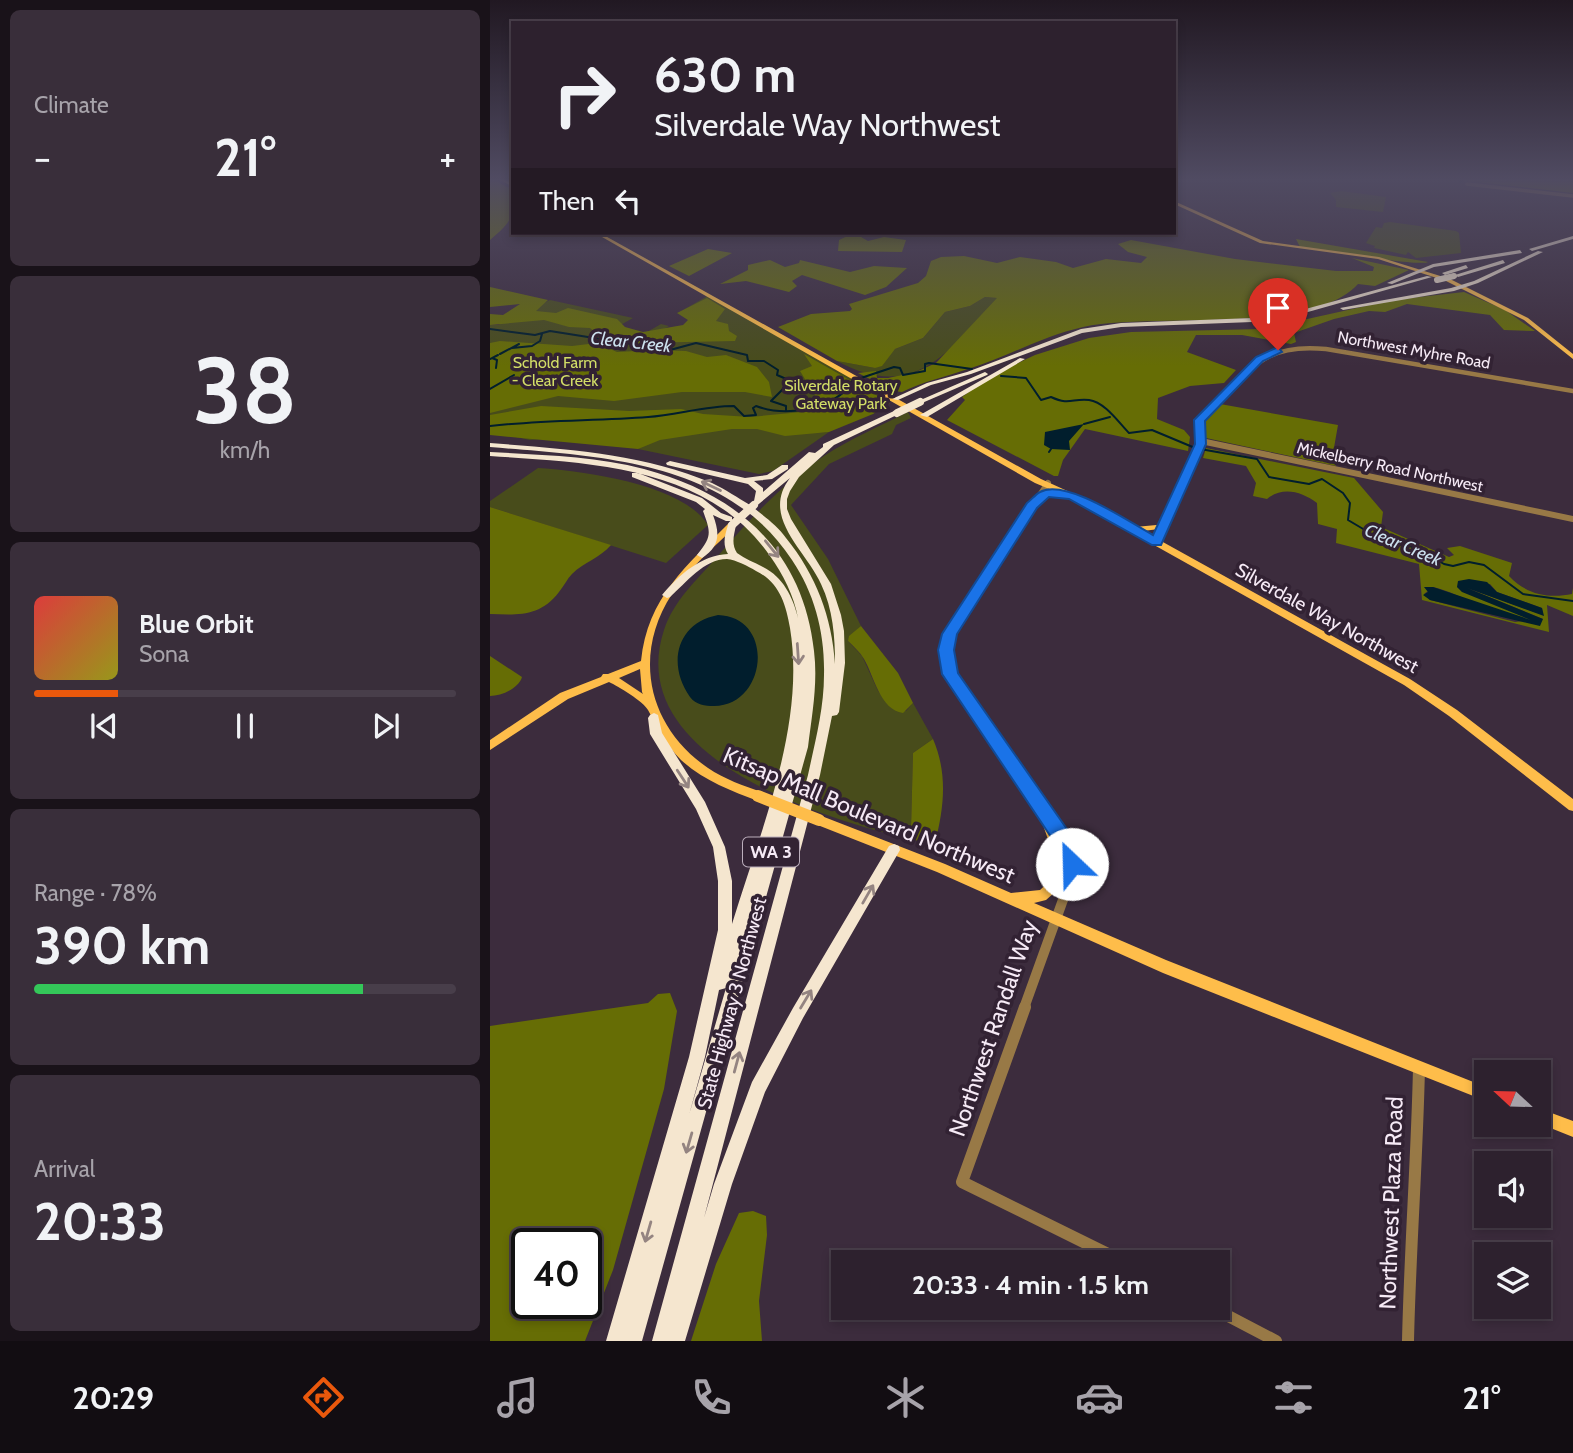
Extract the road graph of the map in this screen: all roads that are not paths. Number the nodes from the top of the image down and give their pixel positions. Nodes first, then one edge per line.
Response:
1 (611, 241) edge
2 (1253, 241) edge
3 (1567, 241) edge
4 (1569, 241) edge
5 (1520, 252) junction
6 (1540, 252) junction
7 (1421, 270) junction
8 (1464, 286) junction
9 (1452, 290) junction
10 (1476, 292) junction
11 (1341, 305) junction
12 (1031, 352) junction
13 (1573, 357) edge
14 (1573, 391) edge
15 (896, 399) junction
16 (924, 415) junction
17 (867, 427) junction
18 (832, 443) junction
19 (490, 445) edge
20 (1199, 447) junction
21 (490, 454) edge
22 (622, 458) junction
23 (607, 465) junction
24 (735, 477) junction
25 (1048, 483) junction
26 (671, 490) junction
27 (761, 495) junction
28 (1073, 497) junction
29 (1032, 506) junction
30 (1573, 519) edge
31 (731, 522) junction
32 (1164, 526) junction
33 (1134, 530) junction
34 (1157, 542) junction
35 (702, 555) junction
36 (737, 558) junction
37 (667, 595) junction
38 (643, 664) junction
39 (606, 677) junction
40 (648, 703) junction
41 (654, 718) junction
42 (490, 747) edge
43 (814, 775) junction
44 (1573, 806) edge
45 (1045, 813) junction
46 (894, 850) junction
47 (1010, 898) junction
48 (1055, 919) junction
49 (697, 1057) junction
50 (1419, 1068) junction
51 (1474, 1089) edge
52 (1551, 1120) edge
53 (1573, 1129) edge
54 (1100, 1250) edge
55 (1230, 1317) edge
56 (616, 1341) edge
57 (632, 1341) edge
58 (662, 1341) edge
59 (675, 1341) edge
60 (1276, 1341) edge
61 (1408, 1341) edge

1 - 15 main road, Silverdale Way Northwest
2 - 7 main road
3 - 5 highway
4 - 6 highway
5 - 7 highway
5 - 11 highway
6 - 8 highway
6 - 11 highway, bridge
7 - 8 main road
7 - 11 highway
8 - 9 highway
8 - 10 main road
9 - 10 highway
9 - 11 highway
10 - 13 main road
11 - 12 highway
12 - 15 highway
12 - 16 highway
12 - 17 highway, bridge
14 - 20 street, Northwest Myhre Road
15 - 16 main road, Silverdale Way Northwest
16 - 25 main road, Silverdale Way Northwest
17 - 18 highway
17 - 24 highway
18 - 27 highway
18 - 43 highway
19 - 22 highway, State Highway 3 Northwest / WA 3
20 - 30 street, Mickelberry Road Northwest
20 - 32 street, Northwest Myhre Road
21 - 23 highway, State Highway 3 Northwest / WA 3
22 - 24 highway
43 -> 22 highway, State Highway 3 Northwest / WA 3
23 - 26 highway
23 -> 57 highway, State Highway 3 Northwest / WA 3
24 - 27 highway
25 - 28 main road, Silverdale Way Northwest
25 - 29 street, Northwest Randall Way
26 - 31 highway
26 - 35 highway
27 - 31 highway, bridge
28 - 29 main road
28 - 33 main road, Silverdale Way Northwest
29 - 45 street, Northwest Randall Way
31 - 35 main road
31 - 36 highway
32 - 33 main road
32 - 34 street, Northwest Myhre Road
33 - 34 main road, Silverdale Way Northwest
34 - 44 main road, Silverdale Way Northwest
35 - 37 main road
36 - 37 highway
36 -> 49 highway
37 - 38 main road
38 - 39 main road
38 - 40 main road, Kitsap Mall Boulevard Northwest
39 - 40 main road
39 - 42 main road
40 - 41 main road, Kitsap Mall Boulevard Northwest
41 - 46 main road, Kitsap Mall Boulevard Northwest, bridge
41 -> 49 highway
58 -> 43 highway, State Highway 3 Northwest / WA 3
45 - 47 main road
45 - 48 street, Northwest Randall Way
46 - 47 main road, Kitsap Mall Boulevard Northwest
59 -> 46 highway
47 - 48 main road, Kitsap Mall Boulevard Northwest
48 - 50 main road, Kitsap Mall Boulevard Northwest
48 - 54 street, Northwest Randall Way
49 -> 56 highway
50 - 51 main road, Kitsap Mall Boulevard Northwest
50 - 61 street, Northwest Plaza Road
52 - 53 main road
55 - 60 street

